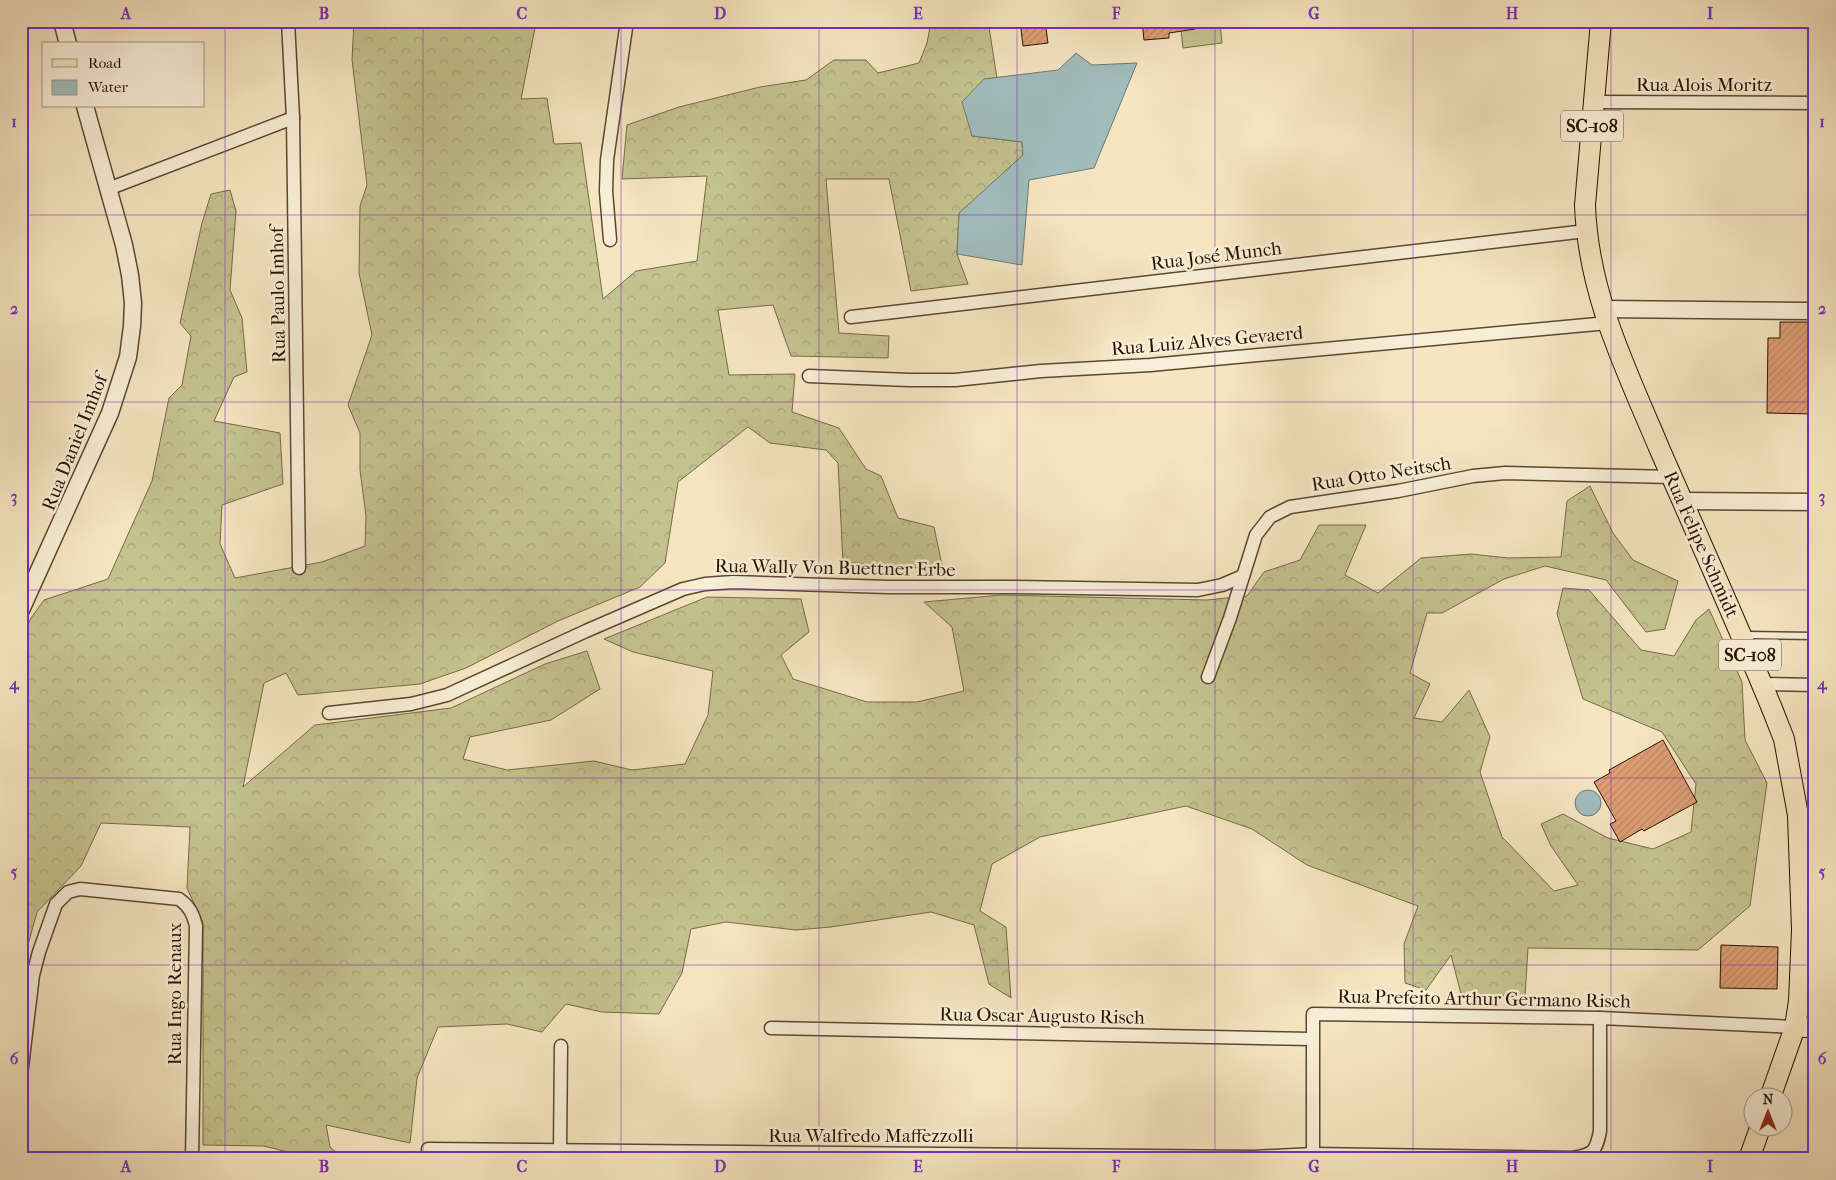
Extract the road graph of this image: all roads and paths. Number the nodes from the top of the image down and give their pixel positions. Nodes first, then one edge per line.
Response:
1 (62, 21) edge
2 (288, 21) edge
3 (627, 21) edge
4 (1601, 21) edge
5 (67, 42) edge
6 (1594, 102) junction
7 (1815, 103) edge
8 (86, 108) edge
9 (293, 118) junction
10 (108, 190) junction
11 (1586, 232) junction
12 (610, 240) dead end
13 (1815, 311) edge
14 (1605, 316) junction
15 (851, 317) dead end
16 (809, 376) dead end
17 (1672, 477) junction
18 (1683, 502) junction
19 (1815, 502) edge
20 (299, 568) dead end
21 (1243, 576) junction
22 (21, 610) edge
23 (1742, 635) junction
24 (1815, 636) edge
25 (1208, 676) dead end
26 (1762, 684) junction
27 (1815, 685) edge
28 (329, 713) dead end
29 (1600, 1018) junction
30 (1795, 1027) junction
31 (772, 1028) dead end
32 (1815, 1028) edge
33 (1312, 1039) junction
34 (561, 1046) dead end
35 (21, 1075) edge
36 (1774, 1088) edge
37 (1756, 1138) edge
38 (428, 1150) dead end
39 (560, 1151) junction
40 (1313, 1154) junction
41 (192, 1159) edge
42 (1749, 1159) edge

1 - 5 street
2 - 9 street, Rua Paulo Imhof
3 - 12 street
4 - 6 main road, Rua Felipe Schmidt / SC-108
6 - 7 street, Rua Alois Moritz
6 - 11 main road, Rua Felipe Schmidt / SC-108
8 - 10 street, Rua Daniel Imhof
9 - 10 street
9 - 20 street, Rua Paulo Imhof
10 - 22 street, Rua Daniel Imhof
11 - 14 main road, Rua Felipe Schmidt / SC-108
11 - 15 street, Rua José Munch
13 - 14 street
14 - 16 street, Rua Luiz Alves Gevaerd
14 - 17 main road, Rua Felipe Schmidt / SC-108
17 - 18 main road, Rua Felipe Schmidt / SC-108
17 - 21 street, Rua Otto Neitsch
18 - 19 street
18 - 23 main road, Rua Felipe Schmidt / SC-108
21 - 25 street, Rua Otto Neitsch
21 - 28 street, Rua Wally Von Buettner Erbe
23 - 24 lane
23 - 26 main road, Rua Felipe Schmidt / SC-108
26 - 27 street
26 - 30 main road, Rua Felipe Schmidt / SC-108
29 - 30 street, Rua Prefeito Arthur Germano Risch
29 - 33 street, Rua Prefeito Arthur Germano Risch
29 - 40 street, Rua Walfredo Maffezzolli
30 - 32 main road
30 - 36 main road, Rua Felipe Schmidt / SC-108
31 - 33 street, Rua Oscar Augusto Risch
33 - 40 street, Rua Prefeito Arthur Germano Risch
34 - 39 street
35 - 41 street, Rua Ingo Renaux
37 - 42 main road
38 - 39 street, Rua Walfredo Maffezzolli
39 - 40 street, Rua Walfredo Maffezzolli

